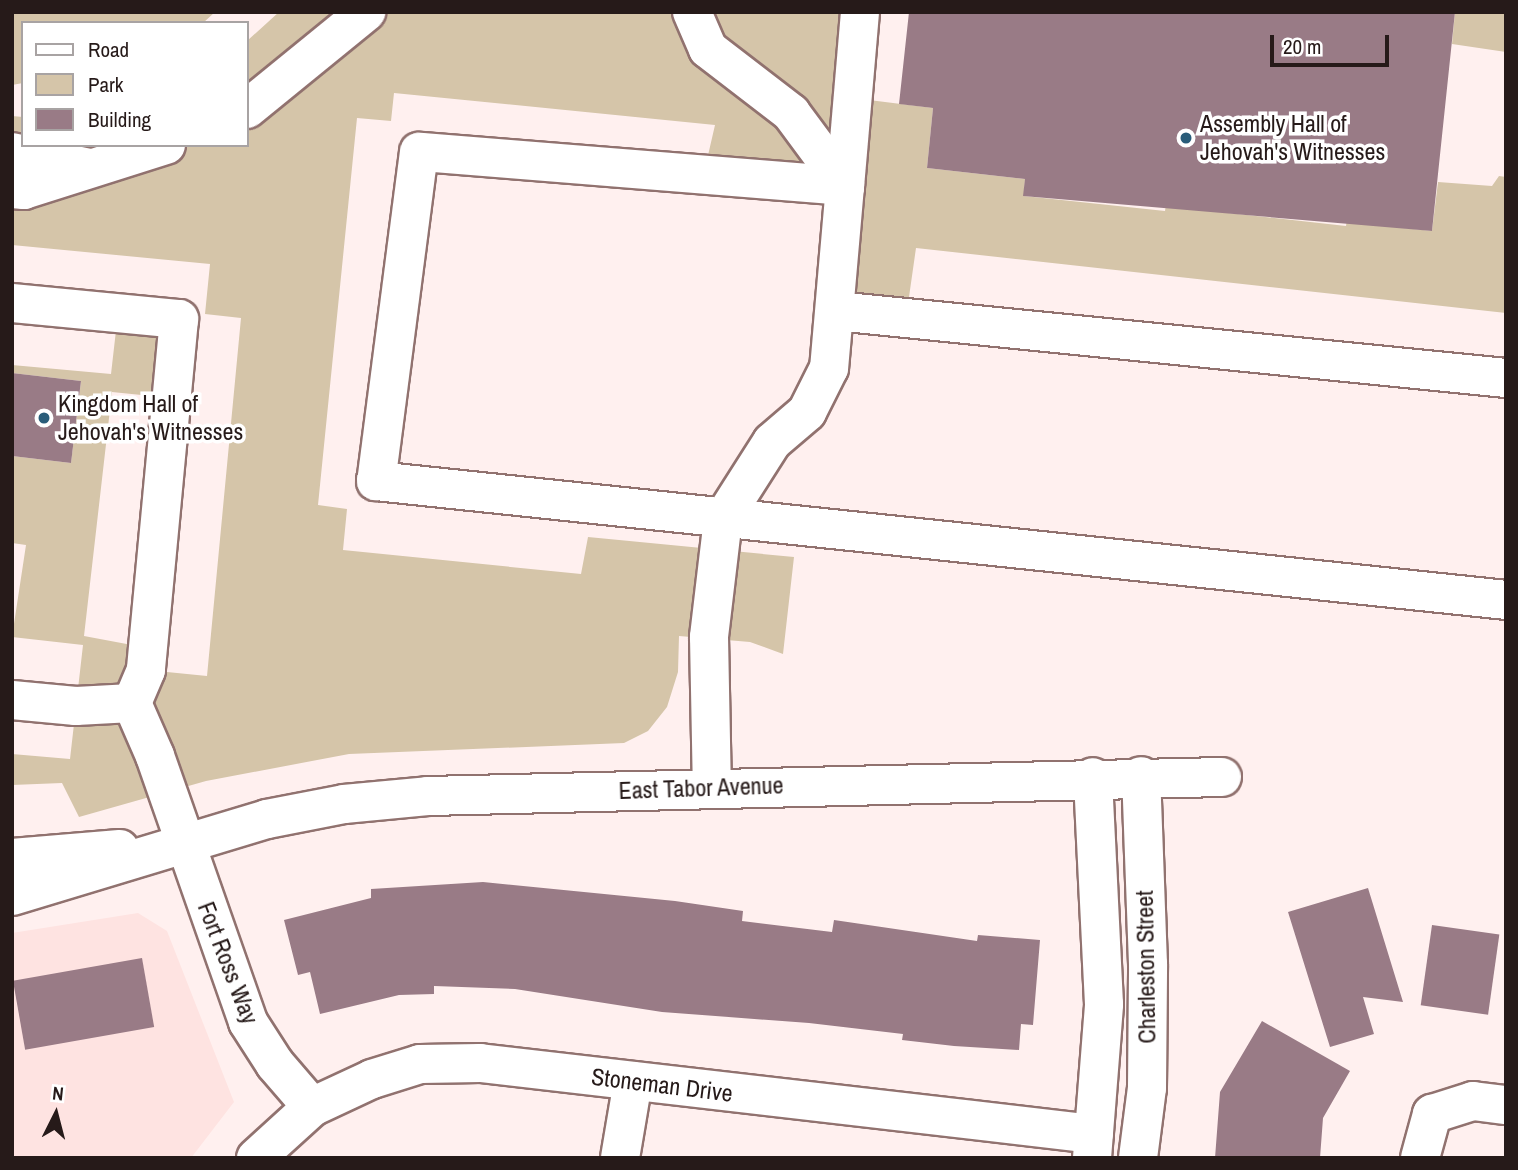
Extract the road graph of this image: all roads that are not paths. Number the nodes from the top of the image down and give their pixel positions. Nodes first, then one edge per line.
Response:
1 (366, 12) edge
2 (692, 12) edge
3 (860, 12) edge
4 (248, 109) edge
5 (160, 147) edge
6 (12, 152) edge
7 (95, 170) junction
8 (845, 186) junction
9 (12, 189) edge
10 (12, 303) edge
11 (836, 311) junction
12 (1506, 378) edge
13 (723, 519) junction
14 (1506, 600) edge
15 (12, 700) edge
16 (132, 704) junction
17 (1141, 776) junction
18 (1093, 777) junction
19 (1222, 777) dead end
20 (712, 788) junction
21 (185, 845) junction
22 (12, 858) edge
23 (12, 896) edge
24 (633, 1081) junction
25 (1506, 1105) edge
26 (312, 1107) junction
27 (1093, 1146) edge
28 (256, 1158) edge
29 (620, 1158) edge
30 (1138, 1158) edge
31 (1420, 1158) edge

1 - 4 street
2 - 8 street
3 - 8 street
5 - 7 street
6 - 7 street
7 - 9 street
8 - 11 street
8 - 13 street
10 - 16 street
11 - 12 street
11 - 13 street
13 - 14 street
13 - 20 street
15 - 16 street
16 - 21 street, Fort Ross Way
17 - 18 street, East Tabor Avenue
17 - 19 street, East Tabor Avenue
17 - 30 street, Charleston Street
18 - 20 street, East Tabor Avenue
18 - 27 street, Charleston Street
20 - 21 street, East Tabor Avenue
21 - 22 street, East Tabor Avenue
21 - 23 street, East Tabor Avenue
21 - 26 street, Fort Ross Way
24 - 26 street, Stoneman Drive
24 - 27 street, Stoneman Drive
24 - 29 street
25 - 31 street
26 - 28 street, Stoneman Drive

